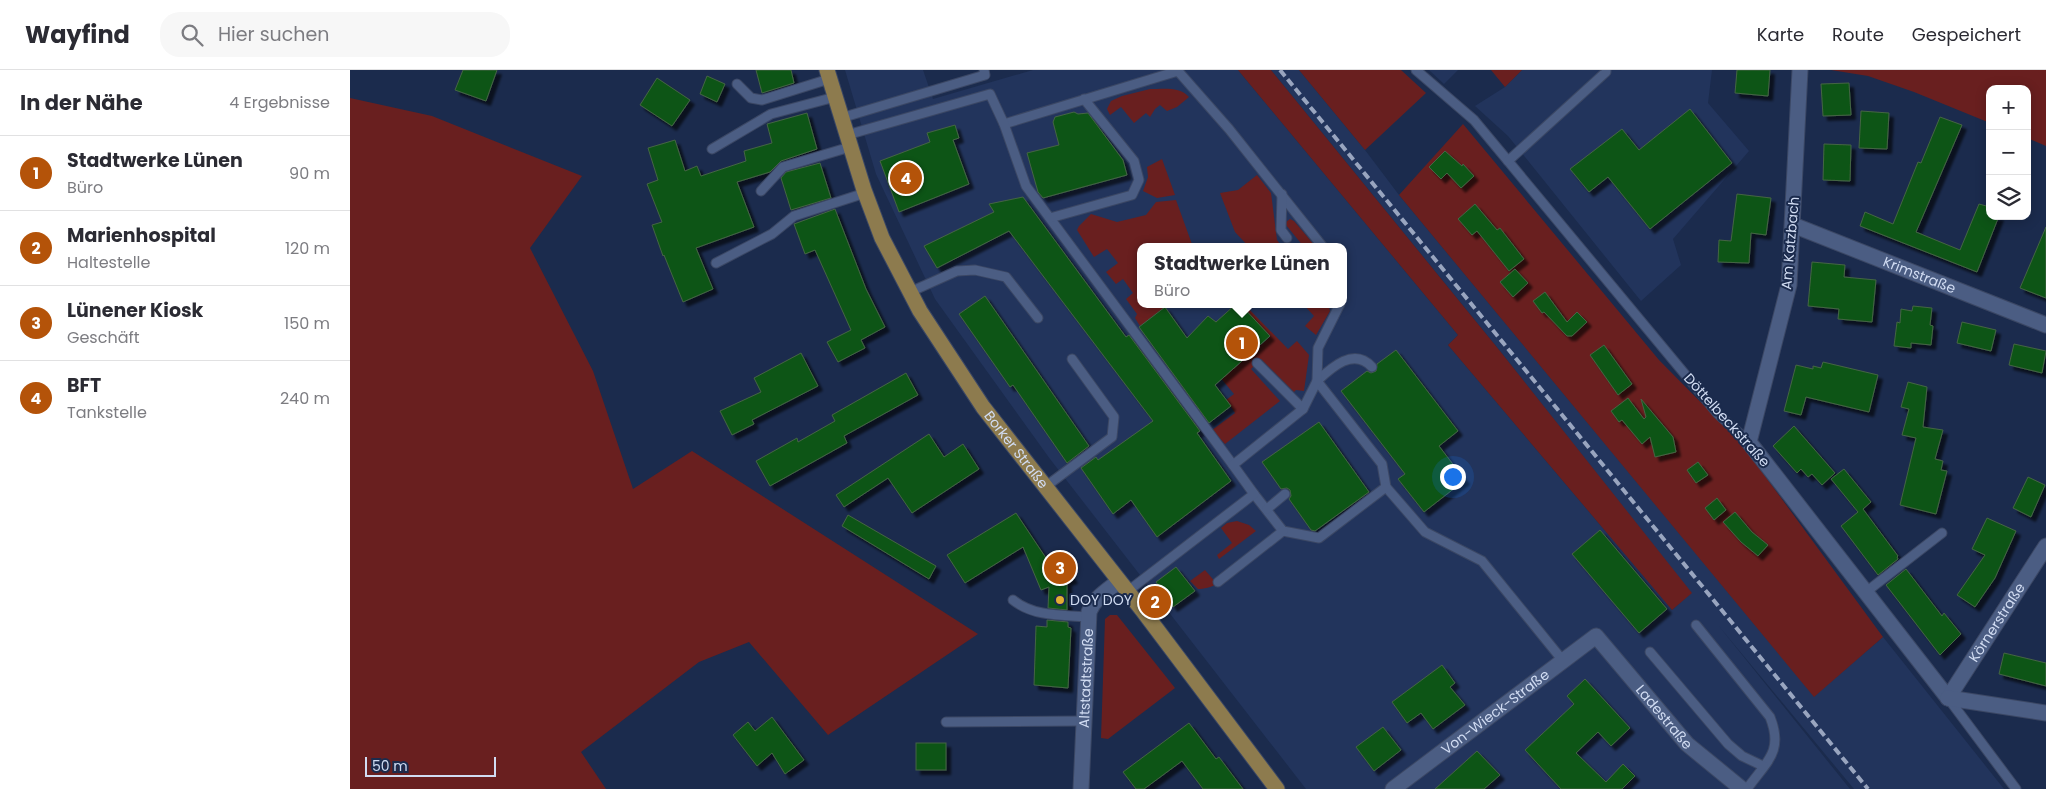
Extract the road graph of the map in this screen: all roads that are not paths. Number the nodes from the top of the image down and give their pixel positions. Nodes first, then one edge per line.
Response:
1 (984, 70) edge
2 (1416, 70) edge
3 (1606, 70) edge
4 (1800, 70) edge
5 (828, 75) edge
6 (737, 84) dead end
7 (835, 97) junction
8 (1084, 99) junction
9 (841, 118) junction
10 (1004, 124) junction
11 (848, 141) junction
12 (712, 149) dead end
13 (1508, 161) junction
14 (761, 190) dead end
15 (865, 193) junction
16 (1282, 194) junction
17 (1050, 218) junction
18 (1793, 225) junction
19 (1287, 238) dead end
20 (1320, 243) edge
21 (716, 263) dead end
22 (910, 292) junction
23 (1338, 308) edge
24 (1038, 318) dead end
25 (2046, 325) edge
26 (1072, 359) dead end
27 (1257, 363) dead end
28 (1372, 367) dead end
29 (1317, 381) junction
30 (1304, 409) junction
31 (1749, 442) junction
32 (1233, 465) junction
33 (1045, 487) junction
34 (1386, 488) junction
35 (1254, 494) junction
36 (1285, 494) dead end
37 (1267, 509) junction
38 (1283, 531) junction
39 (1942, 533) dead end
40 (2046, 546) edge
41 (1218, 582) dead end
42 (1124, 586) junction
43 (1866, 592) junction
44 (1013, 600) dead end
45 (1089, 617) junction
46 (1696, 624) dead end
47 (1596, 636) joint
48 (1650, 652) dead end
49 (1564, 662) junction
50 (1948, 698) junction
51 (2046, 713) edge
52 (1083, 721) junction
53 (946, 722) dead end
54 (1763, 766) junction
55 (1081, 789) edge
56 (1276, 789) edge
57 (1393, 789) edge
58 (1742, 789) edge
59 (1747, 789) edge
60 (2016, 789) edge

1 - 9 lane
2 - 13 lane, Döttelbeckstraße
3 - 13 lane
4 - 18 street, Am Katzbach
5 - 6 lane
5 - 7 main road, Borker Straße
7 - 9 main road, Borker Straße
7 - 12 lane
8 - 10 lane
8 - 16 lane
8 - 17 lane
9 - 11 main road, Borker Straße
10 - 11 lane
10 - 17 lane
11 - 14 lane
11 - 15 main road, Borker Straße
13 - 31 lane, Döttelbeckstraße
15 - 21 lane
15 - 22 main road, Borker Straße
16 - 19 lane
16 - 20 lane
17 - 32 lane
18 - 25 street, Krimstraße
18 - 31 street, Am Katzbach
22 - 24 lane
22 - 33 main road, Borker Straße
23 - 29 lane
26 - 33 lane
27 - 30 lane
28 - 29 lane
29 - 30 lane
29 - 34 lane
30 - 32 lane
31 - 43 street, Döttelbeckstraße
32 - 35 lane
33 - 42 main road, Borker Straße
34 - 38 lane
34 - 49 lane
35 - 37 lane
35 - 42 lane
36 - 37 lane
37 - 38 lane
38 - 41 lane
39 - 43 lane
40 - 50 street, Körnerstraße
42 - 45 street, Altstadtstraße
42 - 56 main road, Borker Straße
43 - 50 street, Döttelbeckstraße
44 - 45 lane
45 - 52 street, Altstadtstraße
46 - 54 lane
47 - 49 street, Von-Wieck-Straße
47 - 58 street, Ladestraße
48 - 54 lane
49 - 57 street, Von-Wieck-Straße
50 - 51 street
50 - 60 lane, Döttelbeckstraße
52 - 53 lane
52 - 55 street, Altstadtstraße
54 - 59 lane

